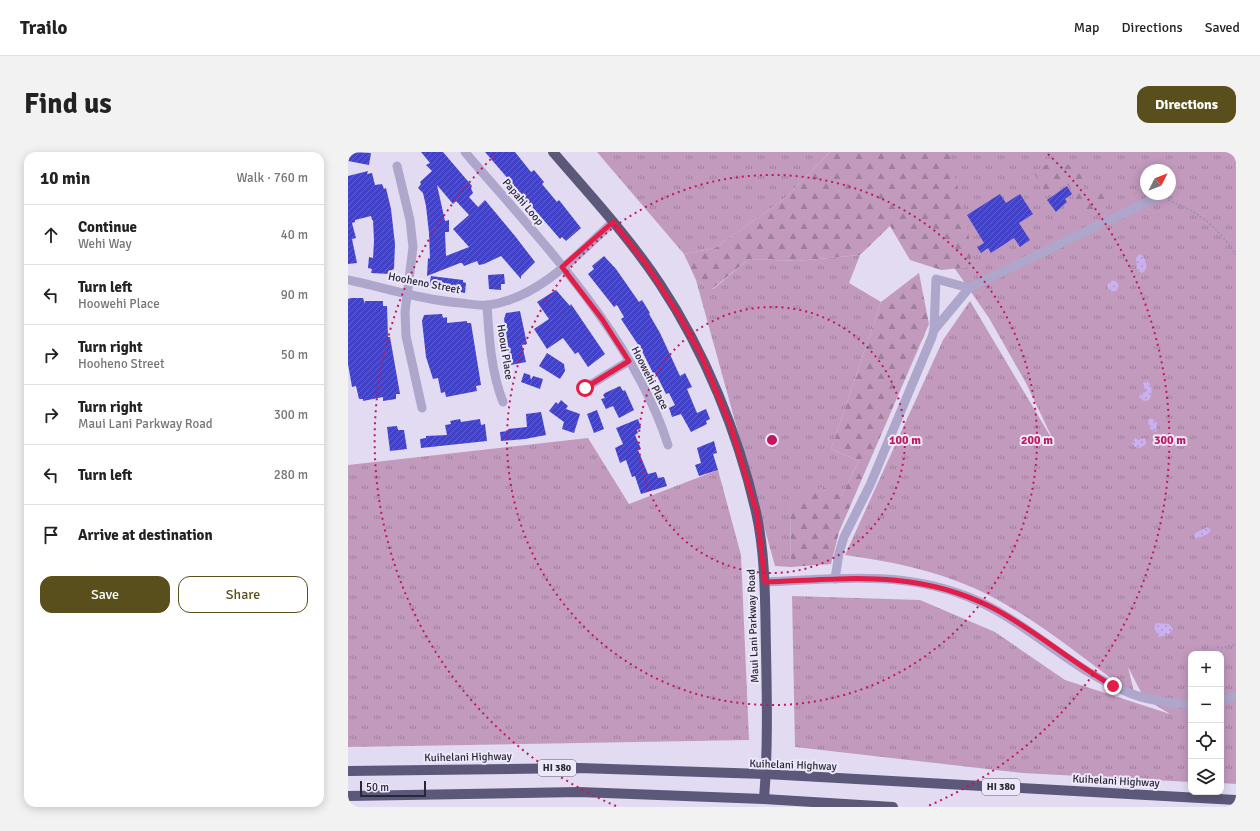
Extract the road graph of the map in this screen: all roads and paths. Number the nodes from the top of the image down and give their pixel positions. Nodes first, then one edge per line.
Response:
1 (465, 152) edge
2 (553, 152) edge
3 (397, 166) dead end
4 (1151, 200) edge
5 (1169, 200) edge
6 (613, 222) junction
7 (1236, 255) edge
8 (562, 267) junction
9 (348, 280) edge
10 (969, 288) junction
11 (407, 293) junction
12 (487, 305) junction
13 (934, 330) junction
14 (629, 361) junction
15 (585, 388) dead end
16 (503, 402) dead end
17 (422, 408) dead end
18 (668, 444) dead end
19 (835, 579) junction
20 (765, 582) junction
21 (1236, 644) edge
22 (1217, 647) dead end
23 (1236, 696) edge
24 (1224, 699) edge
25 (1188, 705) edge
26 (348, 771) edge
27 (766, 774) junction
28 (348, 796) edge
29 (1236, 800) edge
30 (764, 803) edge
31 (893, 807) edge

1 - 8 street, Papahi Loop
2 - 6 main road, Maui Lani Parkway Road
3 - 11 street
4 - 10 street
5 - 7 path
6 - 8 street, Hooheno Street
6 - 20 main road, Maui Lani Parkway Road
8 - 12 street, Hooheno Street
8 - 14 street, Hoowehi Place
9 - 11 street, Hooheno Street
10 - 13 street
10 - 13 street
11 - 12 street, Hooheno Street
11 - 17 street
12 - 16 street, Hooui Place
13 - 19 street
14 - 15 street
14 - 18 street, Hoowehi Place
19 - 20 street
19 - 25 street
20 - 27 main road, Maui Lani Parkway Road
21 - 22 path
23 - 24 street
26 - 27 main road, Kuihelani Highway / HI 380
27 - 29 main road, Kuihelani Highway / HI 380
27 - 30 main road, Maui Lani Parkway Road
28 - 30 main road, HI 380
30 - 31 main road, HI 380

